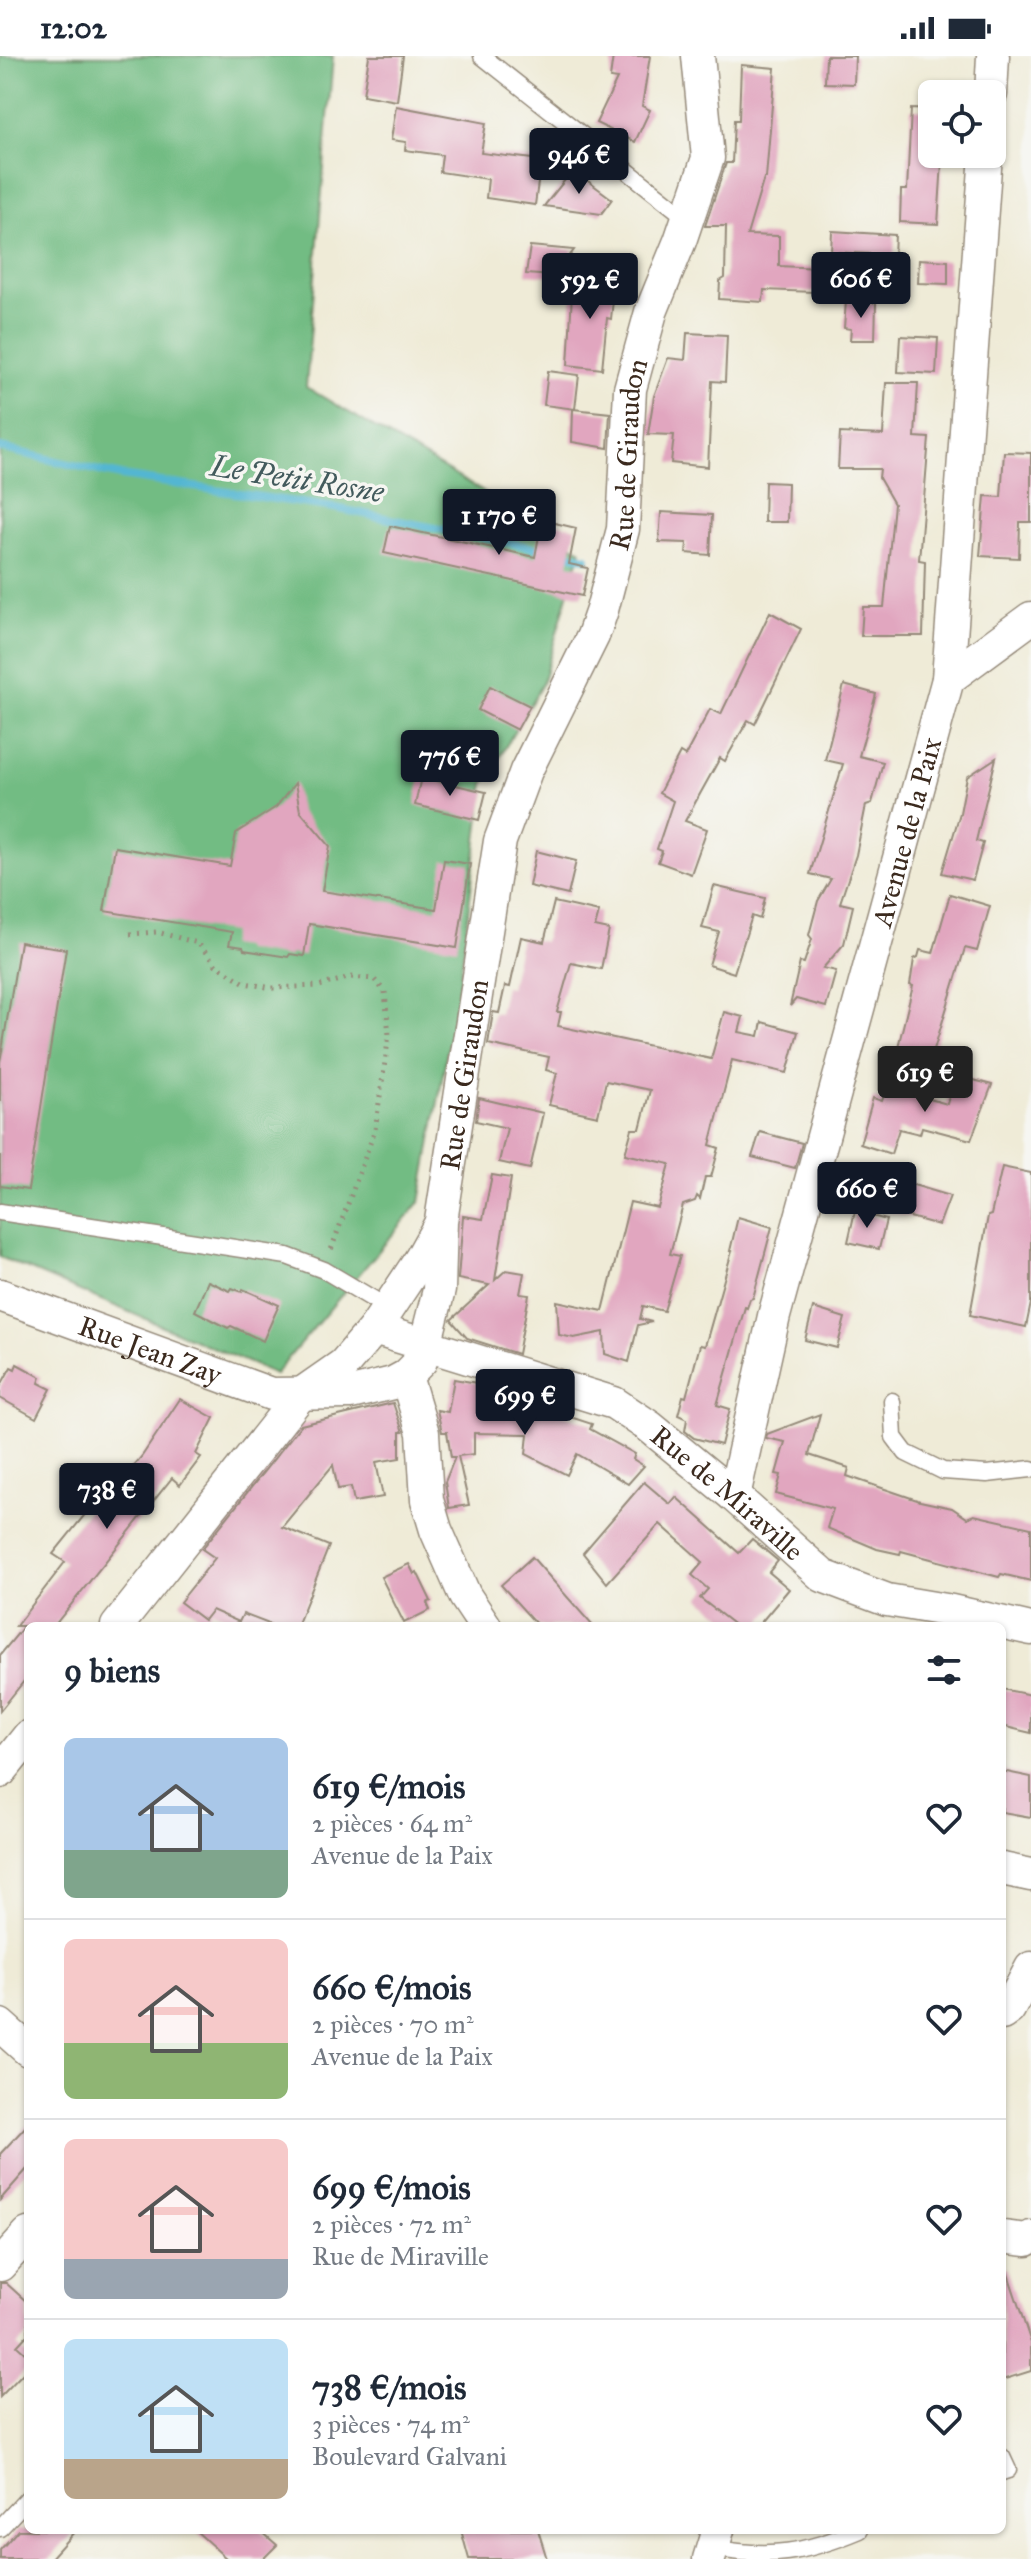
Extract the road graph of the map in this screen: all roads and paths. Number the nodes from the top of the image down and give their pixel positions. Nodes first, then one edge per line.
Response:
1 (482, 56) edge
2 (698, 56) edge
3 (993, 56) edge
4 (992, 80) edge
5 (985, 168) edge
6 (687, 218) junction
7 (1031, 618) edge
8 (948, 679) junction
9 (130, 934) dead end
10 (0, 1212) edge
11 (441, 1221) junction
12 (324, 1270) junction
13 (0, 1295) edge
14 (381, 1319) junction
15 (426, 1344) junction
16 (344, 1364) junction
17 (406, 1376) junction
18 (372, 1389) junction
19 (301, 1394) junction
20 (892, 1401) dead end
21 (1031, 1469) edge
22 (734, 1496) junction
23 (120, 1622) edge
24 (482, 1622) edge
25 (1000, 1622) edge
26 (1006, 1623) edge
27 (1031, 1629) edge
28 (24, 1742) edge
29 (0, 1772) edge
30 (1006, 1870) edge
31 (1031, 1875) edge
32 (1031, 1968) edge
33 (1006, 2011) edge
34 (0, 2025) edge
35 (24, 2046) edge
36 (24, 2238) edge
37 (0, 2265) edge
38 (24, 2502) edge
39 (0, 2528) edge
40 (853, 2534) edge
41 (713, 2546) edge
42 (819, 2554) edge

1 - 6 lane
2 - 6 street, Rue de Giraudon
3 - 4 street
5 - 8 street, Avenue de la Paix
6 - 11 street, Rue de Giraudon
7 - 8 street
8 - 22 street, Avenue de la Paix
9 - 12 path
10 - 12 lane
11 - 14 street, Rue de Giraudon
11 - 15 street, Rue de Giraudon
12 - 14 lane
13 - 19 street, Rue Jean Zay
14 - 15 street, Rue de Miraville
14 - 16 street, Rue de Giraudon
15 - 17 street
15 - 22 street, Rue de Miraville
16 - 18 street
16 - 19 street, Rue de Giraudon
17 - 18 street
17 - 24 street
18 - 19 street
19 - 23 street, Rue de Giraudon
20 - 21 lane
22 - 25 street, Rue de Miraville
26 - 27 street, Rue de Miraville
28 - 29 street
30 - 31 street
32 - 33 street
34 - 35 street
36 - 37 street
38 - 39 lane
40 - 42 lane
41 - 42 lane

